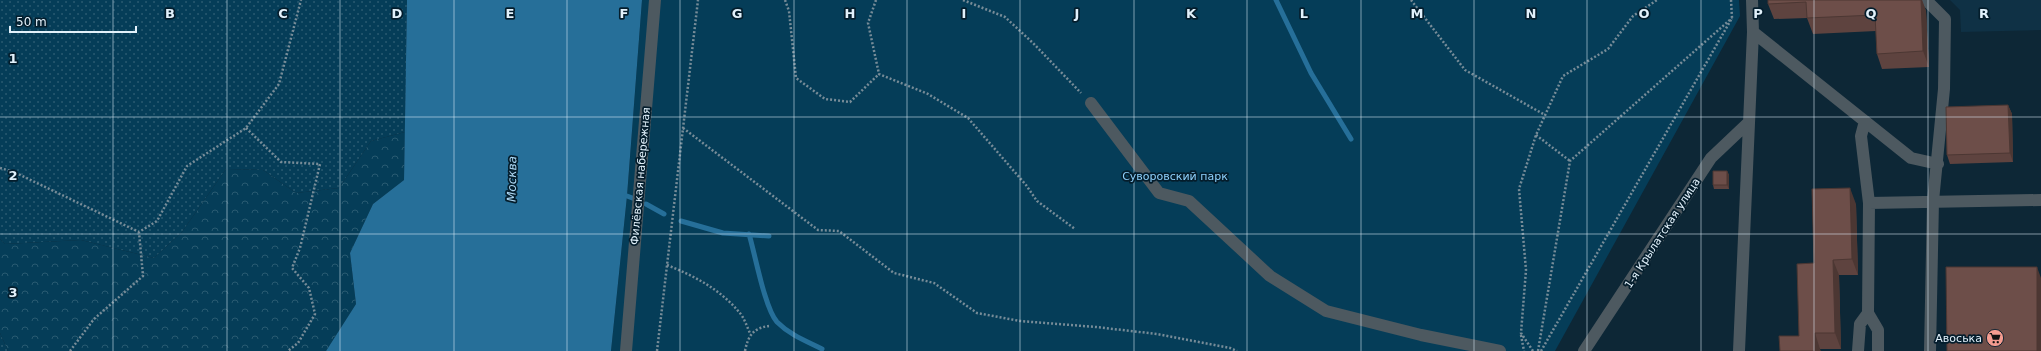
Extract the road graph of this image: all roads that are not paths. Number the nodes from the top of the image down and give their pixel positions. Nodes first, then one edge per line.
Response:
1 (655, 0) edge
2 (1752, 0) edge
3 (1926, 0) edge
4 (1753, 32) junction
5 (1091, 103) road end
6 (1865, 121) junction
7 (1749, 122) junction
8 (1938, 164) junction
9 (2041, 200) edge
10 (1933, 201) junction
11 (1869, 203) junction
12 (1868, 313) junction
13 (626, 351) edge
14 (1500, 351) edge
15 (1584, 351) edge
16 (1739, 351) edge
17 (1858, 351) edge
18 (1878, 351) edge
19 (1930, 351) edge

1 - 13 street, Филёвская набережная
2 - 4 street
3 - 8 street
4 - 6 street
4 - 7 street
5 - 14 street
6 - 8 street
6 - 11 street
7 - 15 street, 1-я Крылатская улица
7 - 16 street
8 - 10 street
9 - 10 street
10 - 11 street
10 - 19 street
11 - 12 street
12 - 17 street
12 - 18 street

